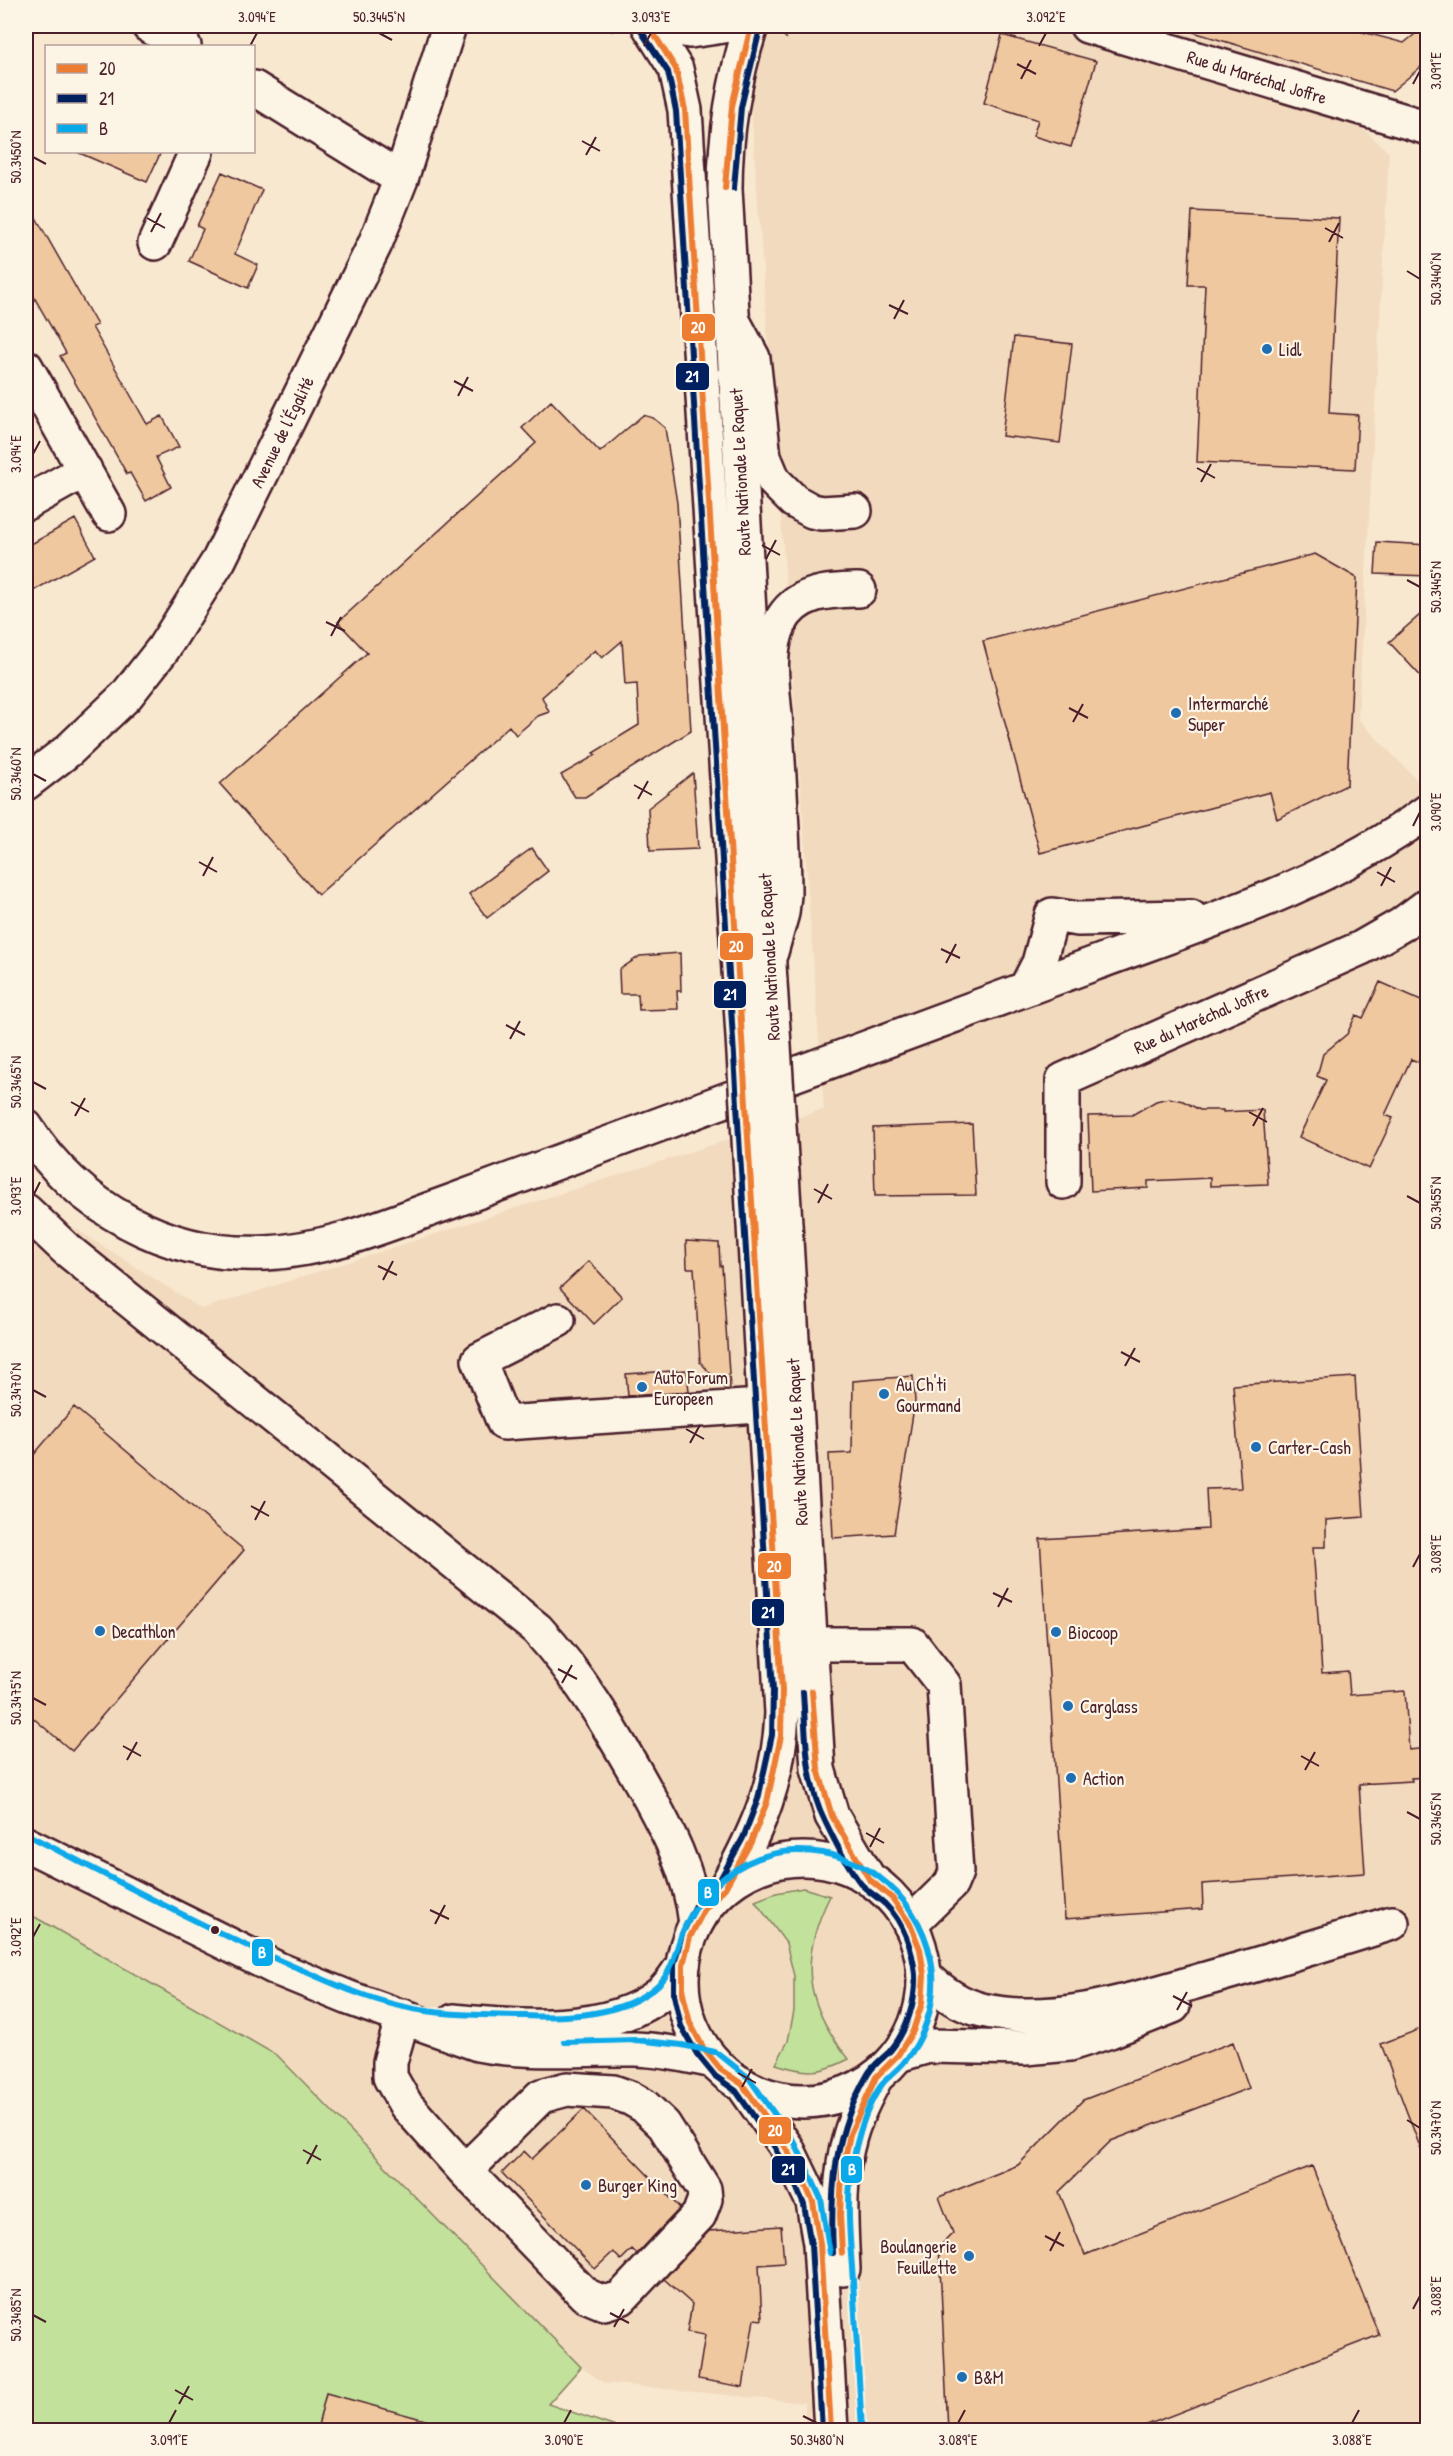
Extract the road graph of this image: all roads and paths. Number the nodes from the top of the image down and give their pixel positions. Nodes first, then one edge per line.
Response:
1 (149, 26) edge
2 (449, 26) edge
3 (649, 26) edge
4 (664, 26) edge
5 (724, 26) edge
6 (751, 26) edge
7 (1087, 26) edge
8 (182, 45) edge
9 (255, 89) edge
10 (1428, 128) edge
11 (196, 153) edge
12 (401, 179) junction
13 (155, 243) dead end
14 (732, 319) junction
15 (698, 320) junction
16 (26, 367) edge
17 (85, 470) junction
18 (26, 503) edge
19 (855, 511) dead end
20 (109, 514) dead end
21 (859, 590) dead end
22 (26, 783) edge
23 (1428, 811) edge
24 (1428, 906) edge
25 (1236, 911) junction
26 (754, 976) junction
27 (1026, 988) junction
28 (26, 1127) edge
29 (1063, 1182) dead end
30 (26, 1211) edge
31 (558, 1320) dead end
32 (780, 1405) junction
33 (810, 1644) junction
34 (26, 1844) edge
35 (869, 1879) junction
36 (725, 1888) junction
37 (696, 1923) junction
38 (1392, 1923) dead end
39 (910, 1924) junction
40 (1278, 1959) junction
41 (683, 1965) junction
42 (924, 1975) junction
43 (403, 2016) junction
44 (713, 2061) junction
45 (887, 2066) junction
46 (742, 2084) junction
47 (465, 2171) junction
48 (831, 2430) edge
49 (853, 2430) edge

1 - 8 street
2 - 12 street, Avenue de l'Égalité
3 - 15 street, Route Nationale Le Raquet
4 - 5 street
6 - 14 street, Route Nationale Le Raquet
7 - 10 street, Rue du Maréchal Joffre
9 - 12 street
11 - 13 street
12 - 22 street, Avenue de l'Égalité
14 - 15 street
14 - 19 street
14 - 26 street, Route Nationale Le Raquet
15 - 26 street, Route Nationale Le Raquet
16 - 17 street
17 - 18 street
17 - 20 street
21 - 26 street
23 - 25 street
24 - 29 street, Rue du Maréchal Joffre
25 - 27 street
25 - 27 street
26 - 32 street, Route Nationale Le Raquet, bridge
27 - 28 street
30 - 37 street
31 - 32 street
32 - 33 street, Route Nationale Le Raquet
32 - 36 street, Route Nationale Le Raquet
33 - 35 street, Route Nationale Le Raquet
33 - 39 street
34 - 43 street
35 - 36 street
35 - 39 street
36 - 37 street
37 - 41 street
38 - 40 street
39 - 42 street
40 - 42 street
40 - 45 street
41 - 43 street
41 - 44 street
42 - 45 street
43 - 44 street
43 - 47 street
44 - 46 street
45 - 46 street
45 - 49 street
46 - 48 street
47 - 47 street

